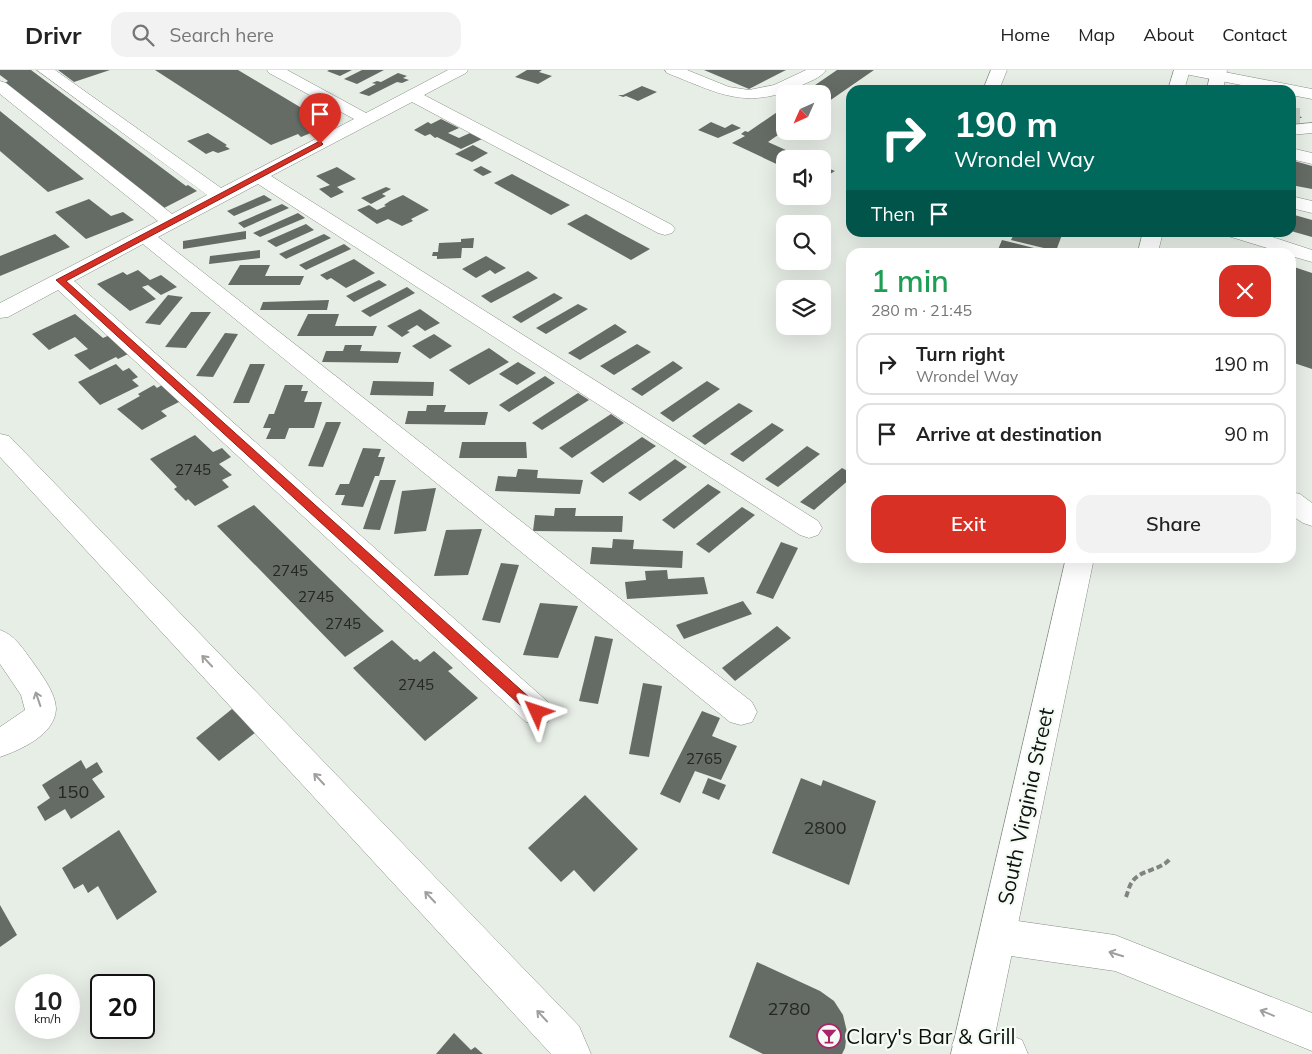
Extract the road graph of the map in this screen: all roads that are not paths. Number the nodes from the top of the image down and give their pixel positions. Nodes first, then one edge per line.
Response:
1 (46, 70) edge
2 (275, 70) edge
3 (673, 70) edge
4 (818, 70) edge
5 (999, 70) edge
6 (1182, 70) edge
7 (1195, 71) edge
8 (447, 72) edge
9 (1218, 78) edge
10 (993, 85) edge
11 (1178, 85) edge
12 (1259, 85) edge
13 (0, 86) edge
14 (1296, 91) tunnel mouth
15 (1312, 94) edge
16 (411, 96) junction
17 (110, 102) dead end
18 (366, 119) junction
19 (1296, 154) edge
20 (1312, 159) edge
21 (258, 176) junction
22 (236, 188) junction
23 (220, 196) junction
24 (1296, 203) edge
25 (1312, 207) edge
26 (171, 222) junction
27 (665, 229) dead end
28 (145, 236) junction
29 (1251, 237) edge
30 (1286, 248) edge
31 (1296, 251) edge
32 (1312, 256) edge
33 (60, 280) junction
34 (0, 312) edge
35 (0, 442) edge
36 (809, 528) dead end
37 (1079, 563) edge
38 (0, 642) edge
39 (537, 712) dead end
40 (741, 712) dead end
41 (0, 743) edge
42 (997, 936) junction
43 (1312, 1032) edge
44 (984, 1051) edge
45 (571, 1054) edge

1 - 23 street
2 - 18 street
3 - 4 street
5 - 10 street
6 - 11 street
7 - 9 street
8 - 16 street
9 - 12 street
13 - 26 street
14 - 15 street
16 - 18 street
16 - 27 street
17 - 22 street
18 - 21 street
19 - 20 street
21 - 22 street
21 - 36 street
22 - 23 street
23 - 26 street
24 - 25 street
26 - 28 street
28 - 33 street
28 - 40 street
29 - 30 street
31 - 32 street
33 - 34 street
33 - 39 street
45 -> 35 street
37 - 42 street, South Virginia Street
41 -> 38 street
43 -> 42 street
42 - 44 street, South Virginia Street

